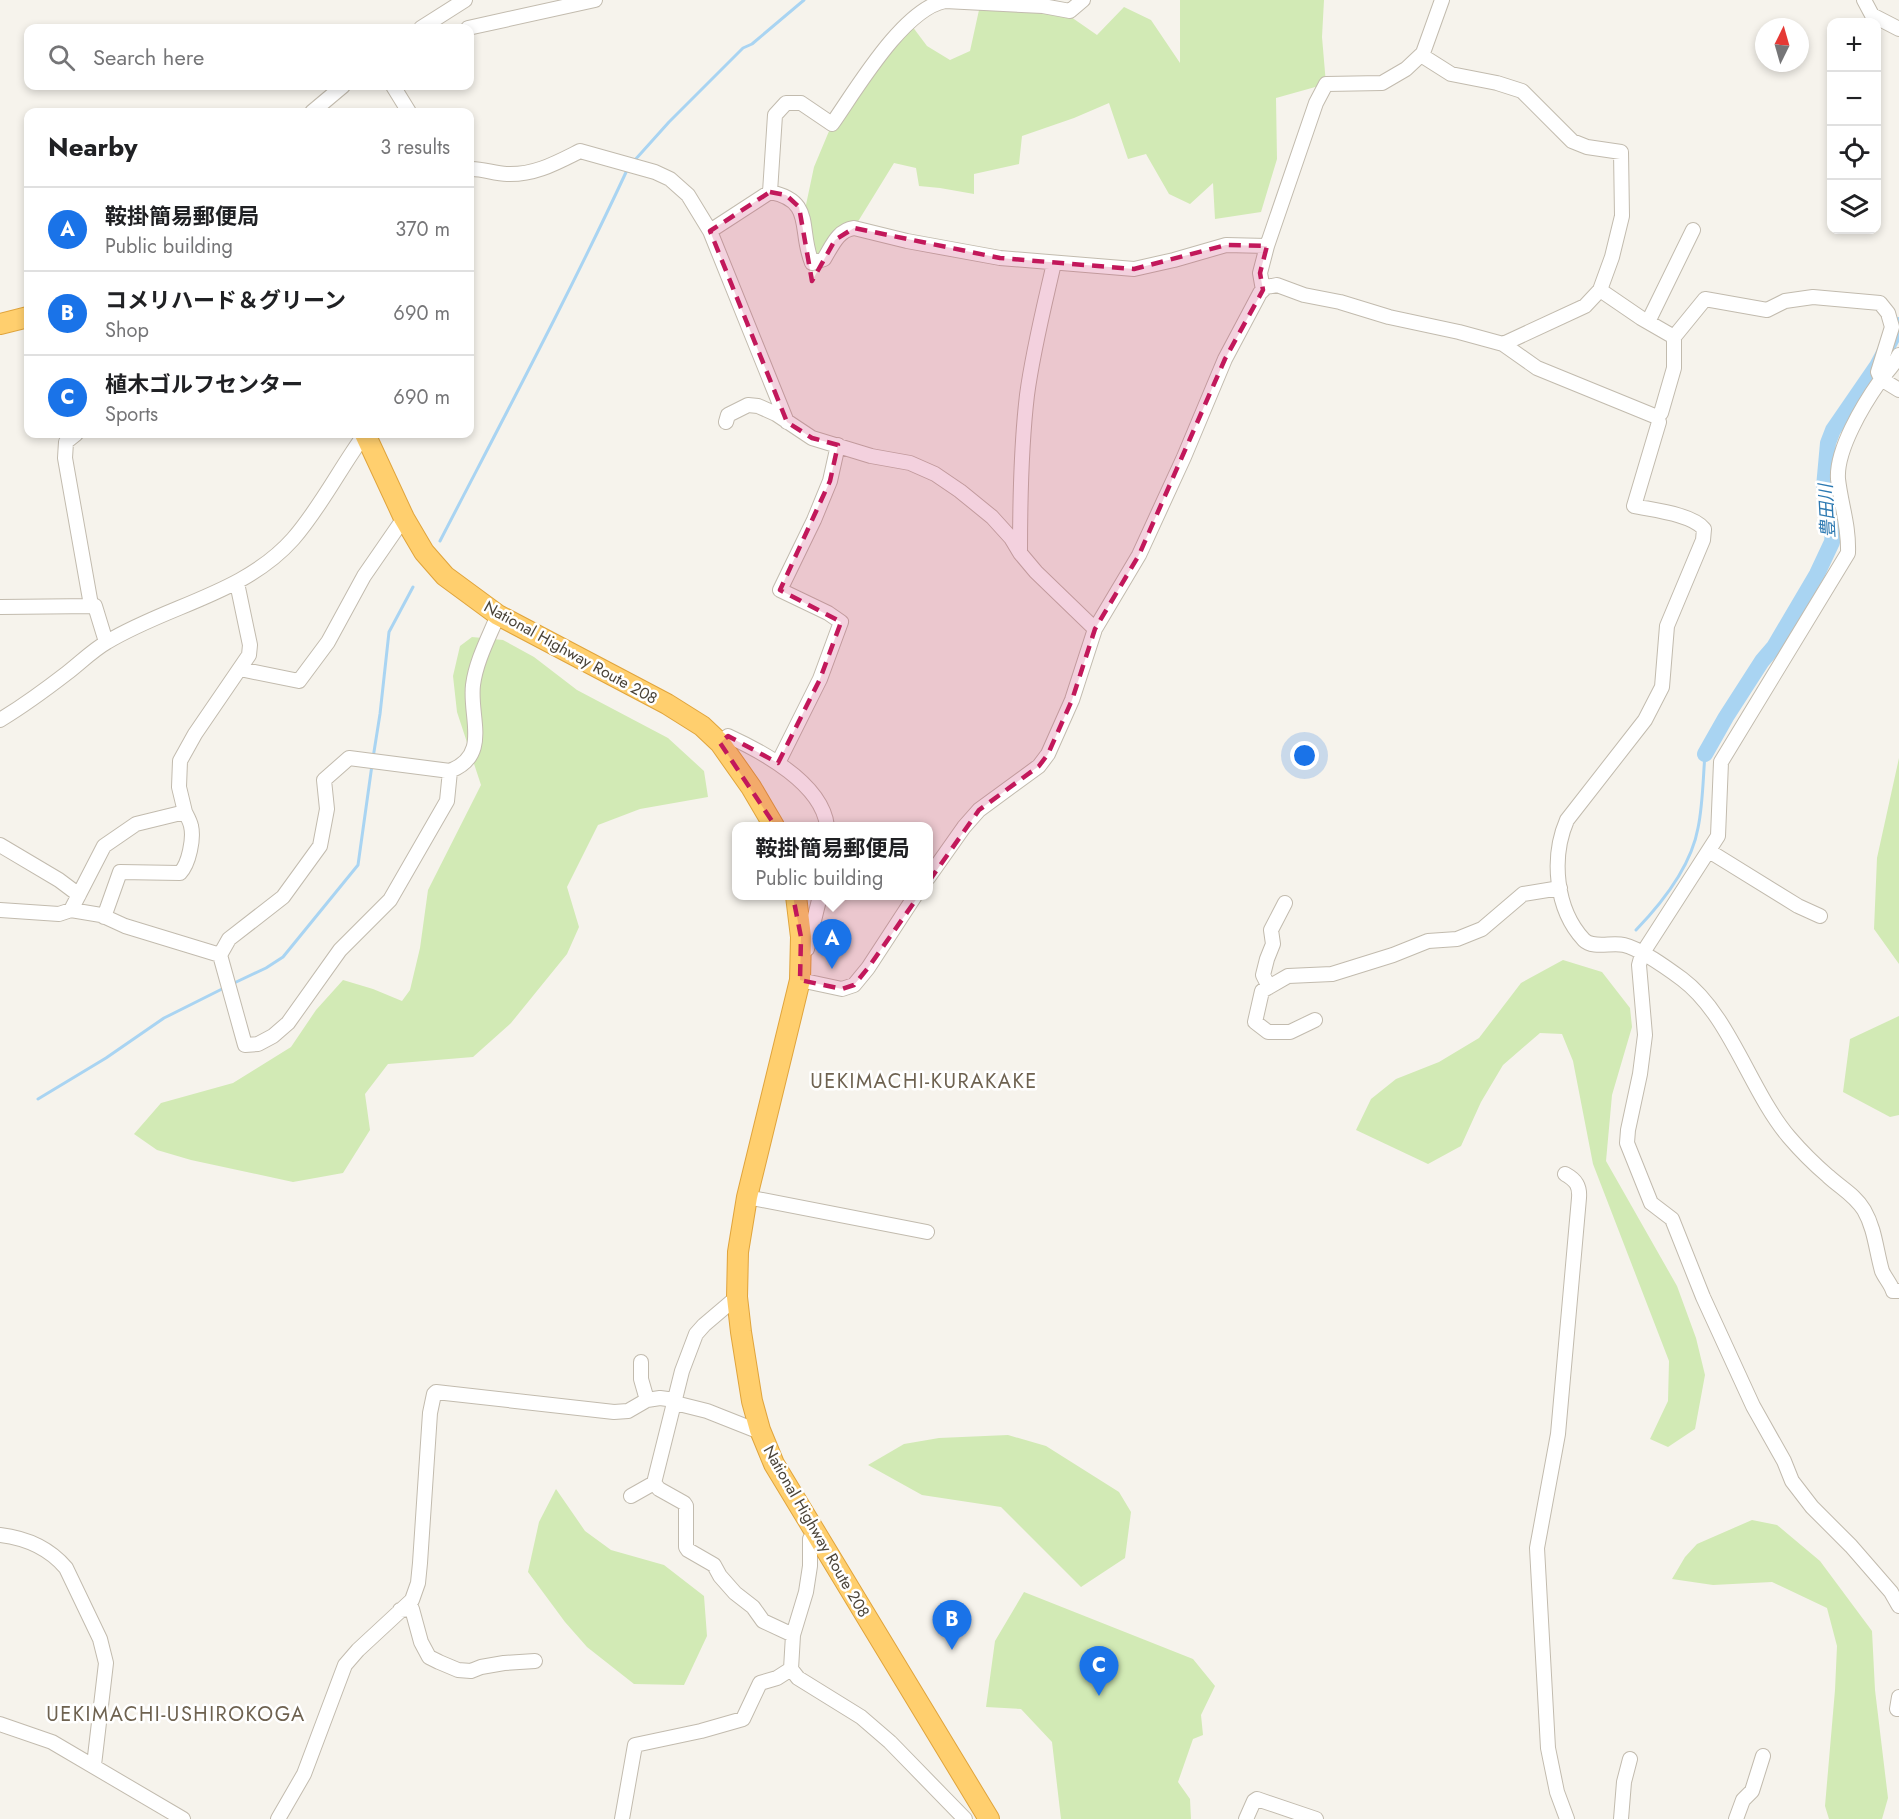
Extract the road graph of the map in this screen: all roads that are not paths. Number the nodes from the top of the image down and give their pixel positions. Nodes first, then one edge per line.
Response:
1 (465, 0) edge
2 (594, 0) edge
3 (1048, 0) edge
4 (1083, 0) edge
5 (1442, 0) edge
6 (1864, 0) edge
7 (1061, 10) junction
8 (427, 24) edge
9 (474, 27) edge
10 (1899, 29) edge
11 (1421, 55) junction
12 (338, 90) edge
13 (395, 90) edge
14 (317, 108) edge
15 (407, 108) edge
16 (474, 170) edge
17 (770, 192) junction
18 (1693, 230) dead end
19 (710, 231) junction
20 (1267, 246) junction
21 (1054, 263) junction
22 (1263, 290) junction
23 (1600, 290) junction
24 (24, 318) edge
25 (1648, 322) junction
26 (0, 324) edge
27 (1674, 337) junction
28 (1503, 344) junction
29 (1899, 355) edge
30 (1881, 379) junction
31 (1899, 390) edge
32 (1657, 417) junction
33 (726, 422) dead end
34 (787, 422) junction
35 (71, 438) edge
36 (362, 438) edge
37 (367, 438) edge
38 (838, 445) junction
39 (404, 518) junction
40 (1020, 553) junction
41 (237, 583) junction
42 (91, 605) junction
43 (0, 607) edge
44 (498, 615) junction
45 (1095, 629) junction
46 (106, 642) junction
47 (240, 669) junction
48 (0, 720) edge
49 (720, 743) junction
50 (777, 763) junction
51 (450, 771) junction
52 (184, 812) junction
53 (772, 822) edge
54 (826, 822) edge
55 (0, 845) edge
56 (1709, 852) junction
57 (933, 871) edge
58 (1560, 888) junction
59 (79, 895) junction
60 (796, 900) edge
61 (819, 900) edge
62 (912, 900) edge
63 (1285, 903) dead end
64 (0, 910) edge
65 (71, 910) junction
66 (1820, 916) dead end
67 (104, 917) junction
68 (1642, 954) junction
69 (220, 955) junction
70 (800, 980) junction
71 (1269, 987) junction
72 (1316, 1020) dead end
73 (1565, 1174) dead end
74 (747, 1197) junction
75 (927, 1232) dead end
76 (1899, 1291) edge
77 (737, 1298) junction
78 (641, 1362) dead end
79 (647, 1400) junction
80 (675, 1401) junction
81 (760, 1430) junction
82 (654, 1483) junction
83 (631, 1496) dead end
84 (815, 1531) junction
85 (0, 1535) edge
86 (1899, 1606) edge
87 (400, 1610) junction
88 (793, 1635) junction
89 (535, 1661) dead end
90 (791, 1669) junction
91 (1899, 1697) edge
92 (1899, 1709) edge
93 (0, 1724) edge
94 (1763, 1756) dead end
95 (1630, 1759) dead end
96 (94, 1765) junction
97 (183, 1819) edge
98 (278, 1819) edge
99 (622, 1819) edge
100 (965, 1819) edge
101 (989, 1819) edge
102 (1246, 1819) edge
103 (1316, 1819) edge
104 (1567, 1819) edge
105 (1621, 1819) edge
106 (1736, 1819) edge

1 - 8 street
2 - 9 street
3 - 7 street
4 - 7 street
5 - 11 street
6 - 10 street
7 - 17 street
11 - 20 street
11 - 23 street
12 - 14 street
13 - 15 street
16 - 19 street
17 - 19 street
17 - 21 street
18 - 25 street
19 - 34 street
20 - 21 street
20 - 22 street
21 - 40 street
22 - 28 street
22 - 45 street
23 - 25 street
23 - 28 street
24 - 26 highway
25 - 27 street
27 - 30 street
27 - 32 street
28 - 32 street
29 - 30 street
30 - 31 street
30 - 56 street
32 - 58 street
33 - 34 street
34 - 38 street
35 - 42 street
36 - 41 street
37 - 39 highway, National Highway Route 208
38 - 40 street
38 - 50 street
39 - 44 highway, National Highway Route 208
39 - 47 street
40 - 45 street
41 - 46 street
41 - 47 street
42 - 43 street
42 - 46 street
44 - 49 highway, National Highway Route 208
44 - 51 street
45 - 57 street
46 - 48 street
47 - 52 street
49 - 50 street
49 - 53 highway, National Highway Route 208
50 - 54 street
51 - 69 street
51 - 69 street
52 - 59 street
52 - 67 street
55 - 59 street
56 - 66 street
56 - 68 street
58 - 68 street
58 - 71 street
59 - 65 street
60 - 70 highway, National Highway Route 208
61 - 70 street
62 - 70 street
63 - 71 street
64 - 65 street
65 - 67 street
67 - 69 street
68 - 76 street
68 - 86 street
70 - 74 highway, National Highway Route 208
71 - 72 street
73 - 104 street
74 - 75 street
74 - 77 highway, National Highway Route 208
77 - 80 street
77 - 81 highway, National Highway Route 208
78 - 79 street
79 - 80 street
79 - 87 street
80 - 81 street
80 - 82 street
81 - 84 highway, National Highway Route 208
82 - 83 street
82 - 88 street
84 - 88 street
84 - 101 highway, National Highway Route 208
85 - 96 street
87 - 89 street
87 - 98 street
88 - 90 street
90 - 99 street
90 - 100 street
91 - 92 street
93 - 96 street
94 - 106 street
95 - 105 street
96 - 97 street
102 - 103 street

